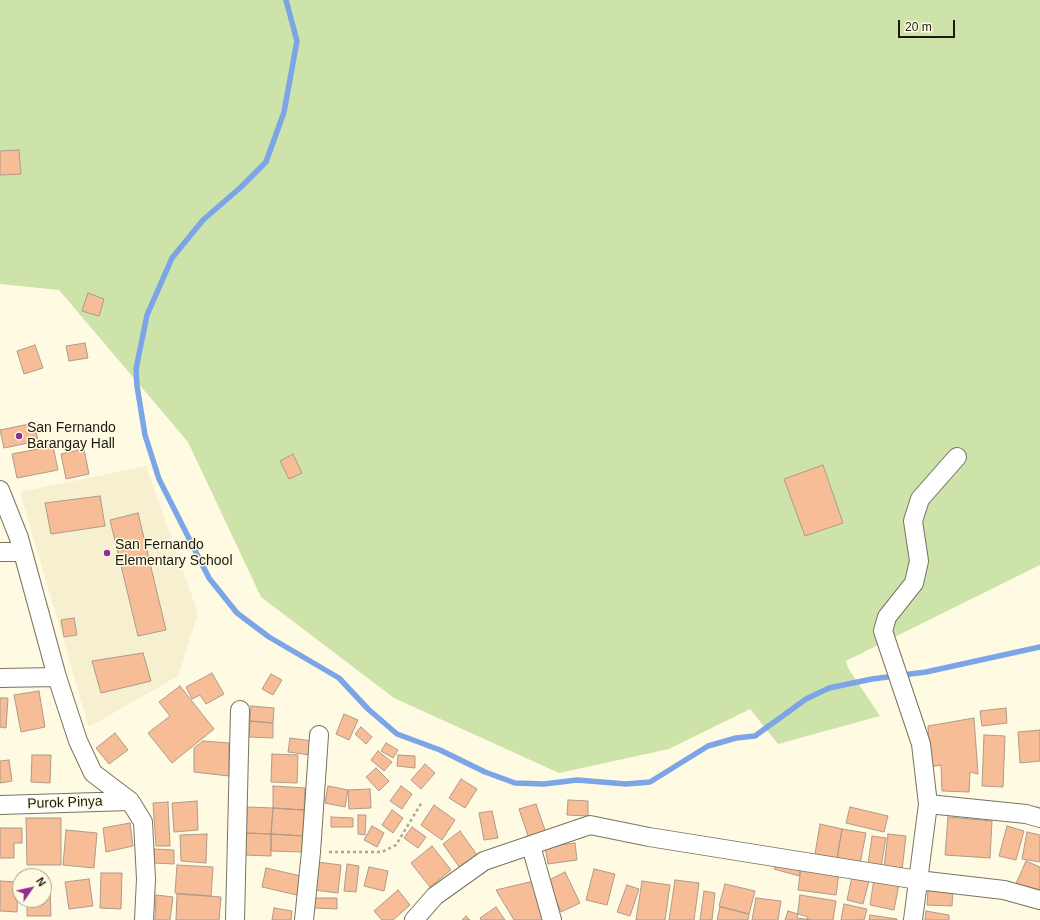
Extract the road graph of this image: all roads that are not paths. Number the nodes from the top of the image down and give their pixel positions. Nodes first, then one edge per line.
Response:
1 (957, 457) dead end
2 (0, 490) edge
3 (0, 552) edge
4 (22, 552) junction
5 (57, 677) junction
6 (0, 678) edge
7 (240, 710) dead end
8 (319, 735) dead end
9 (130, 801) junction
10 (928, 804) junction
11 (0, 805) edge
12 (1040, 818) edge
13 (531, 846) junction
14 (918, 880) junction
15 (1040, 900) edge
16 (144, 920) edge
17 (235, 920) edge
18 (304, 920) edge
19 (414, 920) edge
20 (552, 920) edge
21 (912, 920) edge

1 - 10 street
2 - 4 street
3 - 4 street
4 - 5 street
5 - 6 street
5 - 9 street
7 - 17 street
8 - 18 street
9 - 11 street, Purok Pinya
9 - 16 street
10 - 12 street
10 - 14 street
13 - 14 street
13 - 19 street
13 - 20 street
14 - 15 street
14 - 21 street

